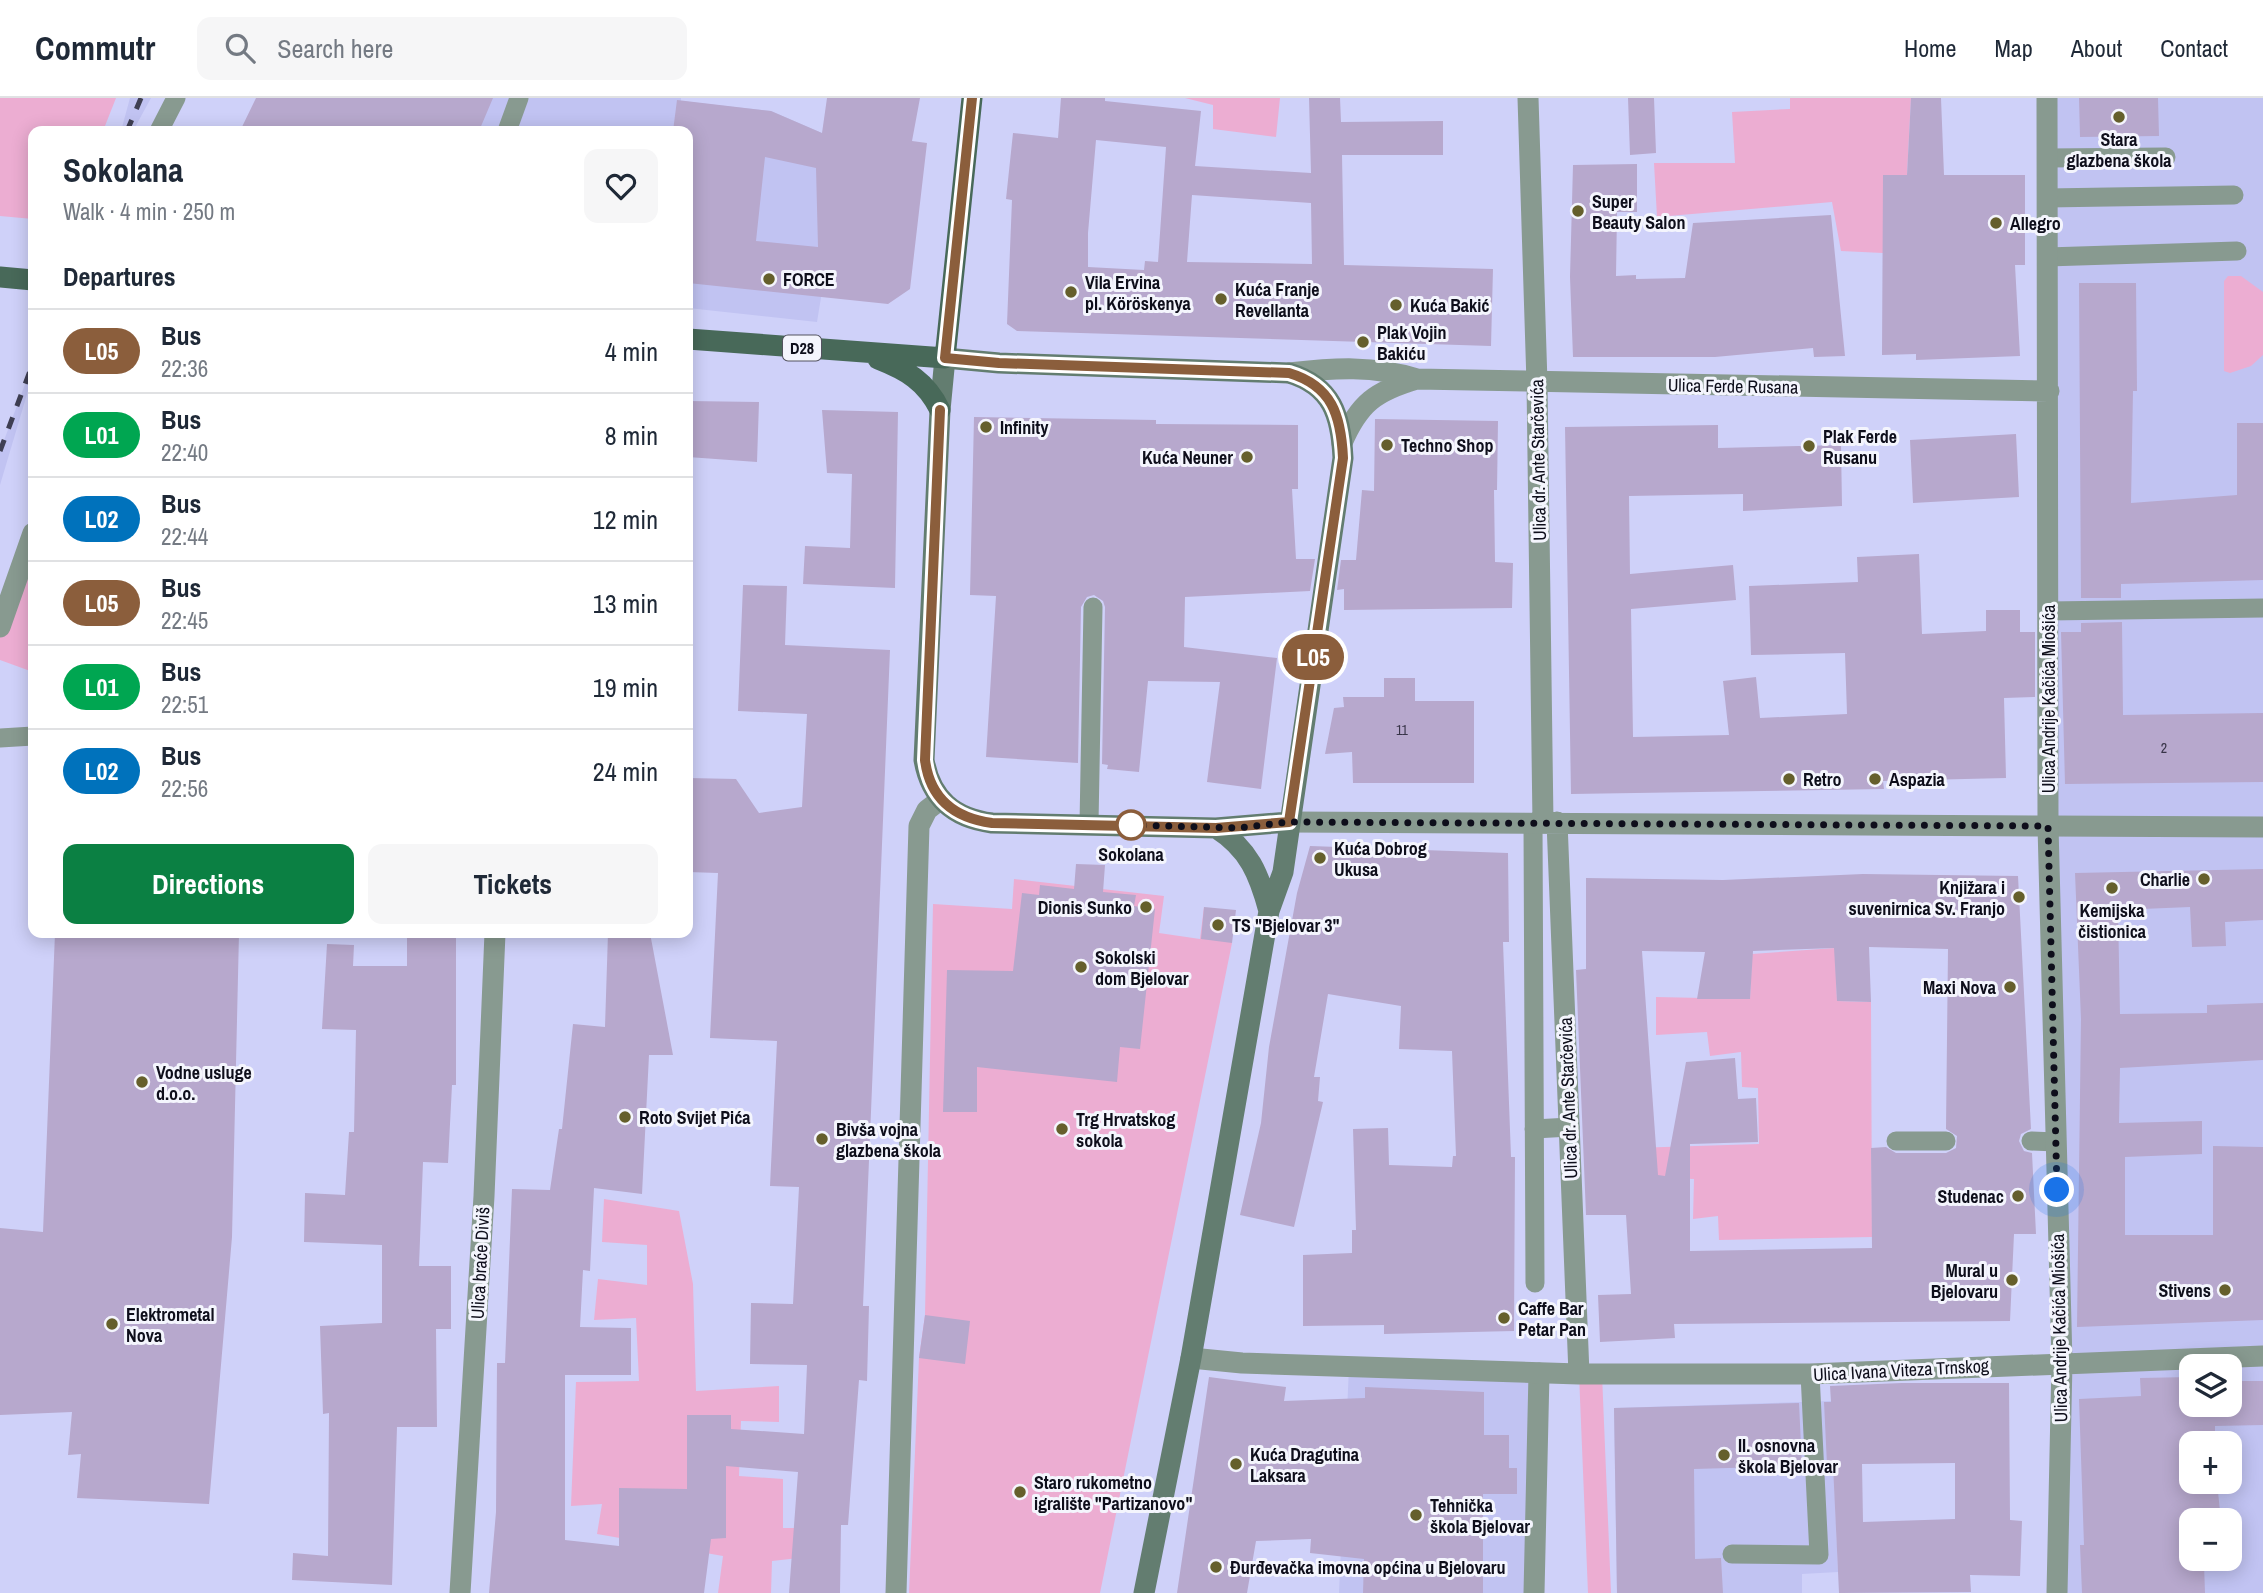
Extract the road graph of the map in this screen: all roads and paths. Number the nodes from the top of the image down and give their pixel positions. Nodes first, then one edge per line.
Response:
1 (176, 98) edge
2 (519, 98) edge
3 (972, 98) edge
4 (1528, 98) edge
5 (2047, 98) edge
6 (162, 126) edge
7 (509, 126) edge
8 (2166, 157) dead end
9 (2047, 158) junction
10 (2234, 195) dead end
11 (2047, 198) junction
12 (2237, 251) dead end
13 (2047, 257) junction
14 (0, 277) edge
15 (28, 279) edge
16 (693, 339) edge
17 (859, 352) junction
18 (945, 358) junction
19 (1289, 373) junction
20 (1417, 379) junction
21 (1537, 383) junction
22 (2049, 391) junction
23 (940, 410) junction
24 (1342, 443) junction
25 (28, 547) edge
26 (1093, 607) dead end
27 (2263, 608) edge
28 (2048, 611) junction
29 (0, 627) edge
30 (28, 736) edge
31 (0, 737) edge
32 (940, 800) junction
33 (1289, 822) junction
34 (1545, 823) junction
35 (1089, 824) junction
36 (2048, 826) junction
37 (2263, 827) edge
38 (1216, 828) junction
39 (1269, 911) junction
40 (495, 938) edge
41 (1570, 1127) junction
42 (1534, 1129) junction
43 (1896, 1141) dead end
44 (1946, 1141) dead end
45 (2031, 1142) dead end
46 (2056, 1142) junction
47 (1535, 1283) dead end
48 (2263, 1356) edge
49 (1191, 1358) junction
50 (2062, 1362) junction
51 (1539, 1373) junction
52 (1570, 1374) junction
53 (1810, 1374) junction
54 (1731, 1554) dead end
55 (460, 1593) edge
56 (895, 1593) edge
57 (1144, 1593) edge
58 (1534, 1593) edge
59 (2057, 1593) edge

1 - 6 lane
2 - 7 lane
3 - 18 main road
4 - 21 street, Ulica dr. Ante Starčevića
5 - 9 street, Ulica Andrije Kačića Miošića
8 - 9 lane
9 - 11 street, Ulica Andrije Kačića Miošića
10 - 11 lane
11 - 13 street, Ulica Andrije Kačića Miošića
12 - 13 lane
13 - 22 street, Ulica Andrije Kačića Miošića
14 - 15 main road
16 - 17 main road, Ulica Ferde Rusana / D28
17 - 18 main road, Ulica Ferde Rusana / D28
17 - 23 main road
18 - 19 main road, Ulica Ferde Rusana
18 - 23 main road
19 - 20 street, Ulica Ferde Rusana
19 - 24 main road
20 - 21 street, Ulica Ferde Rusana
20 - 24 street, Ulica Ferde Rusana
21 - 22 street, Ulica Ferde Rusana
21 - 34 street, Ulica dr. Ante Starčevića
22 - 28 street, Ulica Andrije Kačića Miošića
23 - 32 main road
24 - 33 main road
25 - 29 street
26 - 35 lane
27 - 28 lane
28 - 36 street, Ulica Andrije Kačića Miošića
30 - 31 lane
32 - 35 main road
32 - 56 street
33 - 34 street
33 - 38 main road
33 - 39 main road
34 - 36 street
34 - 41 street, Ulica dr. Ante Starčevića
34 - 42 lane
35 - 38 main road
36 - 37 street
36 - 46 street, Ulica Andrije Kačića Miošića
38 - 39 main road
39 - 49 main road
40 - 55 street, Ulica braće Diviš
41 - 42 lane
41 - 52 street, Ulica dr. Ante Starčevića
42 - 47 lane
43 - 44 lane
45 - 46 lane
46 - 50 street, Ulica Andrije Kačića Miošića
48 - 50 street, Ulica Ivana Viteza Trnskog
49 - 51 street, Ulica Ivana Viteza Trnskog
49 - 57 main road
50 - 53 street, Ulica Ivana Viteza Trnskog
50 - 59 street, Ulica Andrije Kačića Miošića
51 - 52 street, Ulica Ivana Viteza Trnskog
51 - 58 street
52 - 53 street, Ulica Ivana Viteza Trnskog
53 - 54 lane

